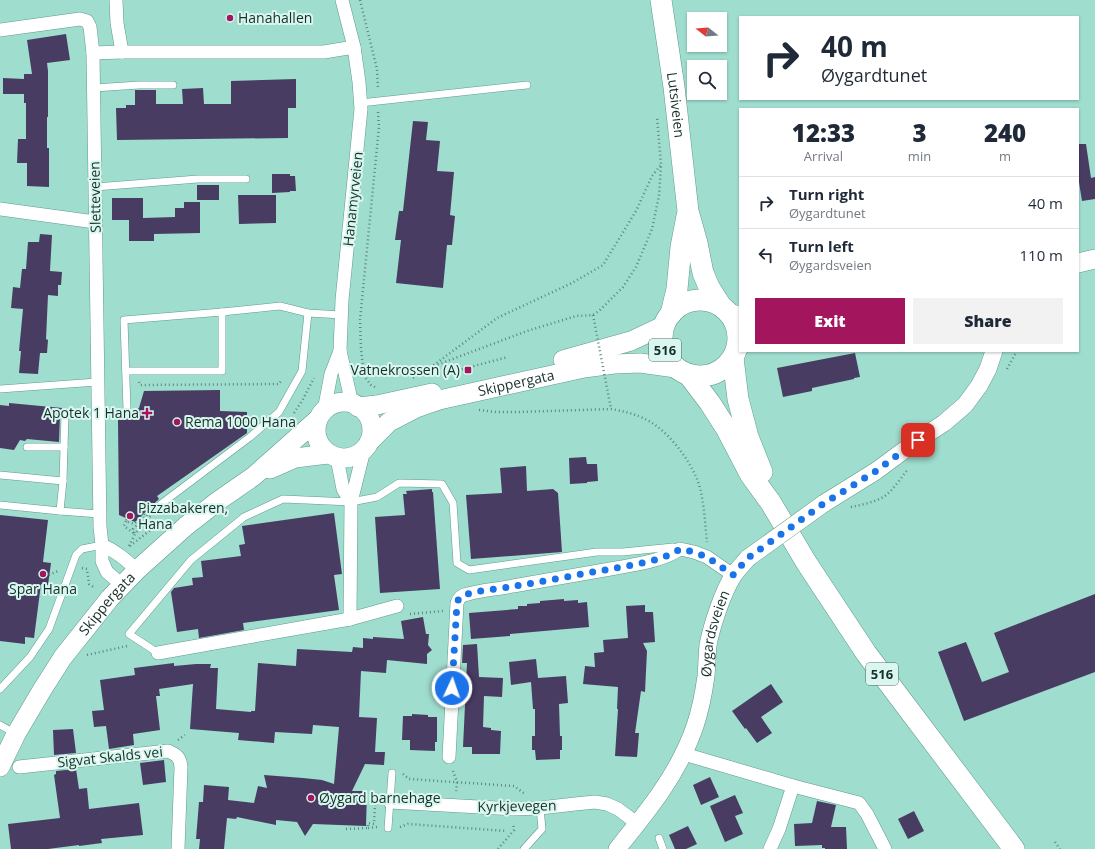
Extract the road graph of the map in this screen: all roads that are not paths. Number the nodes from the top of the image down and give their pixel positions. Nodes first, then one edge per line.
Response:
1 (116, 0) edge
2 (342, 0) edge
3 (661, 0) edge
4 (0, 30) edge
5 (354, 47) junction
6 (122, 52) junction
7 (93, 53) junction
8 (173, 85) dead end
9 (528, 85) dead end
10 (94, 88) junction
11 (360, 103) junction
12 (246, 179) dead end
13 (95, 187) junction
14 (0, 209) edge
15 (688, 211) junction
16 (96, 222) junction
17 (1095, 259) edge
18 (1079, 263) edge
19 (222, 312) junction
20 (730, 312) edge
21 (308, 313) junction
22 (342, 315) junction
23 (668, 319) junction
24 (737, 350) edge
25 (340, 351) junction
26 (994, 352) edge
27 (126, 371) junction
28 (682, 371) junction
29 (97, 382) junction
30 (0, 389) edge
31 (355, 405) junction
32 (127, 410) dead end
33 (65, 415) dead end
34 (321, 415) junction
35 (367, 446) junction
36 (27, 447) dead end
37 (64, 447) junction
38 (333, 456) junction
39 (0, 476) edge
40 (254, 476) junction
41 (63, 481) junction
42 (351, 502) junction
43 (771, 503) junction
44 (161, 504) road end
45 (0, 505) edge
46 (60, 511) junction
47 (99, 514) junction
48 (102, 545) junction
49 (680, 549) junction
50 (137, 570) junction
51 (733, 575) junction
52 (122, 585) junction
53 (397, 606) road end
54 (350, 619) junction
55 (158, 653) joint
56 (0, 689) edge
57 (0, 726) edge
58 (16, 734) junction
59 (684, 754) junction
60 (449, 757) road end
61 (0, 766) edge
62 (19, 766) dead end
63 (392, 773) road end
64 (793, 786) junction
65 (390, 802) junction
66 (540, 808) junction
67 (638, 824) junction
68 (388, 828) road end
69 (659, 838) dead end
70 (178, 849) edge
71 (524, 849) edge
72 (617, 849) edge
73 (663, 849) edge
74 (770, 849) edge
75 (885, 849) edge
76 (1014, 849) edge

1 - 6 street
2 - 5 street, Hanamyrveien
3 - 15 main road, Lutsiveien / 516
4 - 7 street, Sletteveien
5 - 6 street
5 - 11 street, Hanamyrveien
6 - 7 street
7 - 10 street, Sletteveien
8 - 10 lane
9 - 11 lane
10 - 13 street, Sletteveien
11 - 22 street, Hanamyrveien
12 - 13 lane
13 - 16 street, Sletteveien
14 - 16 street
15 - 20 main road, Lutsiveien / 516
15 - 23 main road, Lutsiveien / 516
16 - 29 street, Sletteveien
17 - 18 main road
19 - 21 lane
19 - 27 lane
19 - 27 lane
20 - 23 main road
20 - 24 main road, 516
21 - 22 lane
21 - 44 lane
22 - 25 street, Hanamyrveien
23 - 28 main road, 516
23 - 31 main road, Skippergata
24 - 28 main road, 516
24 - 43 main road, 516
25 - 31 street, Hanamyrveien
25 - 34 street, Hanamyrveien
26 - 51 street, Øygardsveien, bridge
27 - 32 lane
28 - 35 main road, Skippergata
28 - 43 main road, 516
29 - 30 lane
29 - 47 street, Sletteveien
31 - 34 main road, Skippergata
31 - 35 main road
33 - 37 lane
34 - 38 main road
34 - 40 main road, Skippergata
35 - 38 main road, Skippergata
35 - 42 street
36 - 37 lane
37 - 41 lane
38 - 40 main road, Skippergata
38 - 42 street
39 - 41 lane
40 - 50 main road, Skippergata
41 - 46 lane
42 - 49 lane
42 - 54 street
42 - 55 lane
43 - 76 main road, 516
45 - 46 lane
46 - 47 lane
47 - 48 street, Sletteveien
48 - 50 street
48 - 52 street, Sletteveien
48 - 56 lane
49 - 51 street
49 - 60 street
50 - 52 main road, Skippergata
51 - 59 street, Øygardsveien
52 - 58 main road, Skippergata
53 - 54 street
54 - 55 street
57 - 58 lane
58 - 61 main road, Skippergata
59 - 64 street
59 - 67 street, Øygardsveien
62 - 70 street, Sigvat Skalds vei
63 - 65 lane
64 - 74 street
64 - 75 street
65 - 66 street, Kyrkjevegen
65 - 68 lane
66 - 67 street, Kyrkjevegen
66 - 71 lane
67 - 72 street, Øygardsveien
69 - 73 lane

